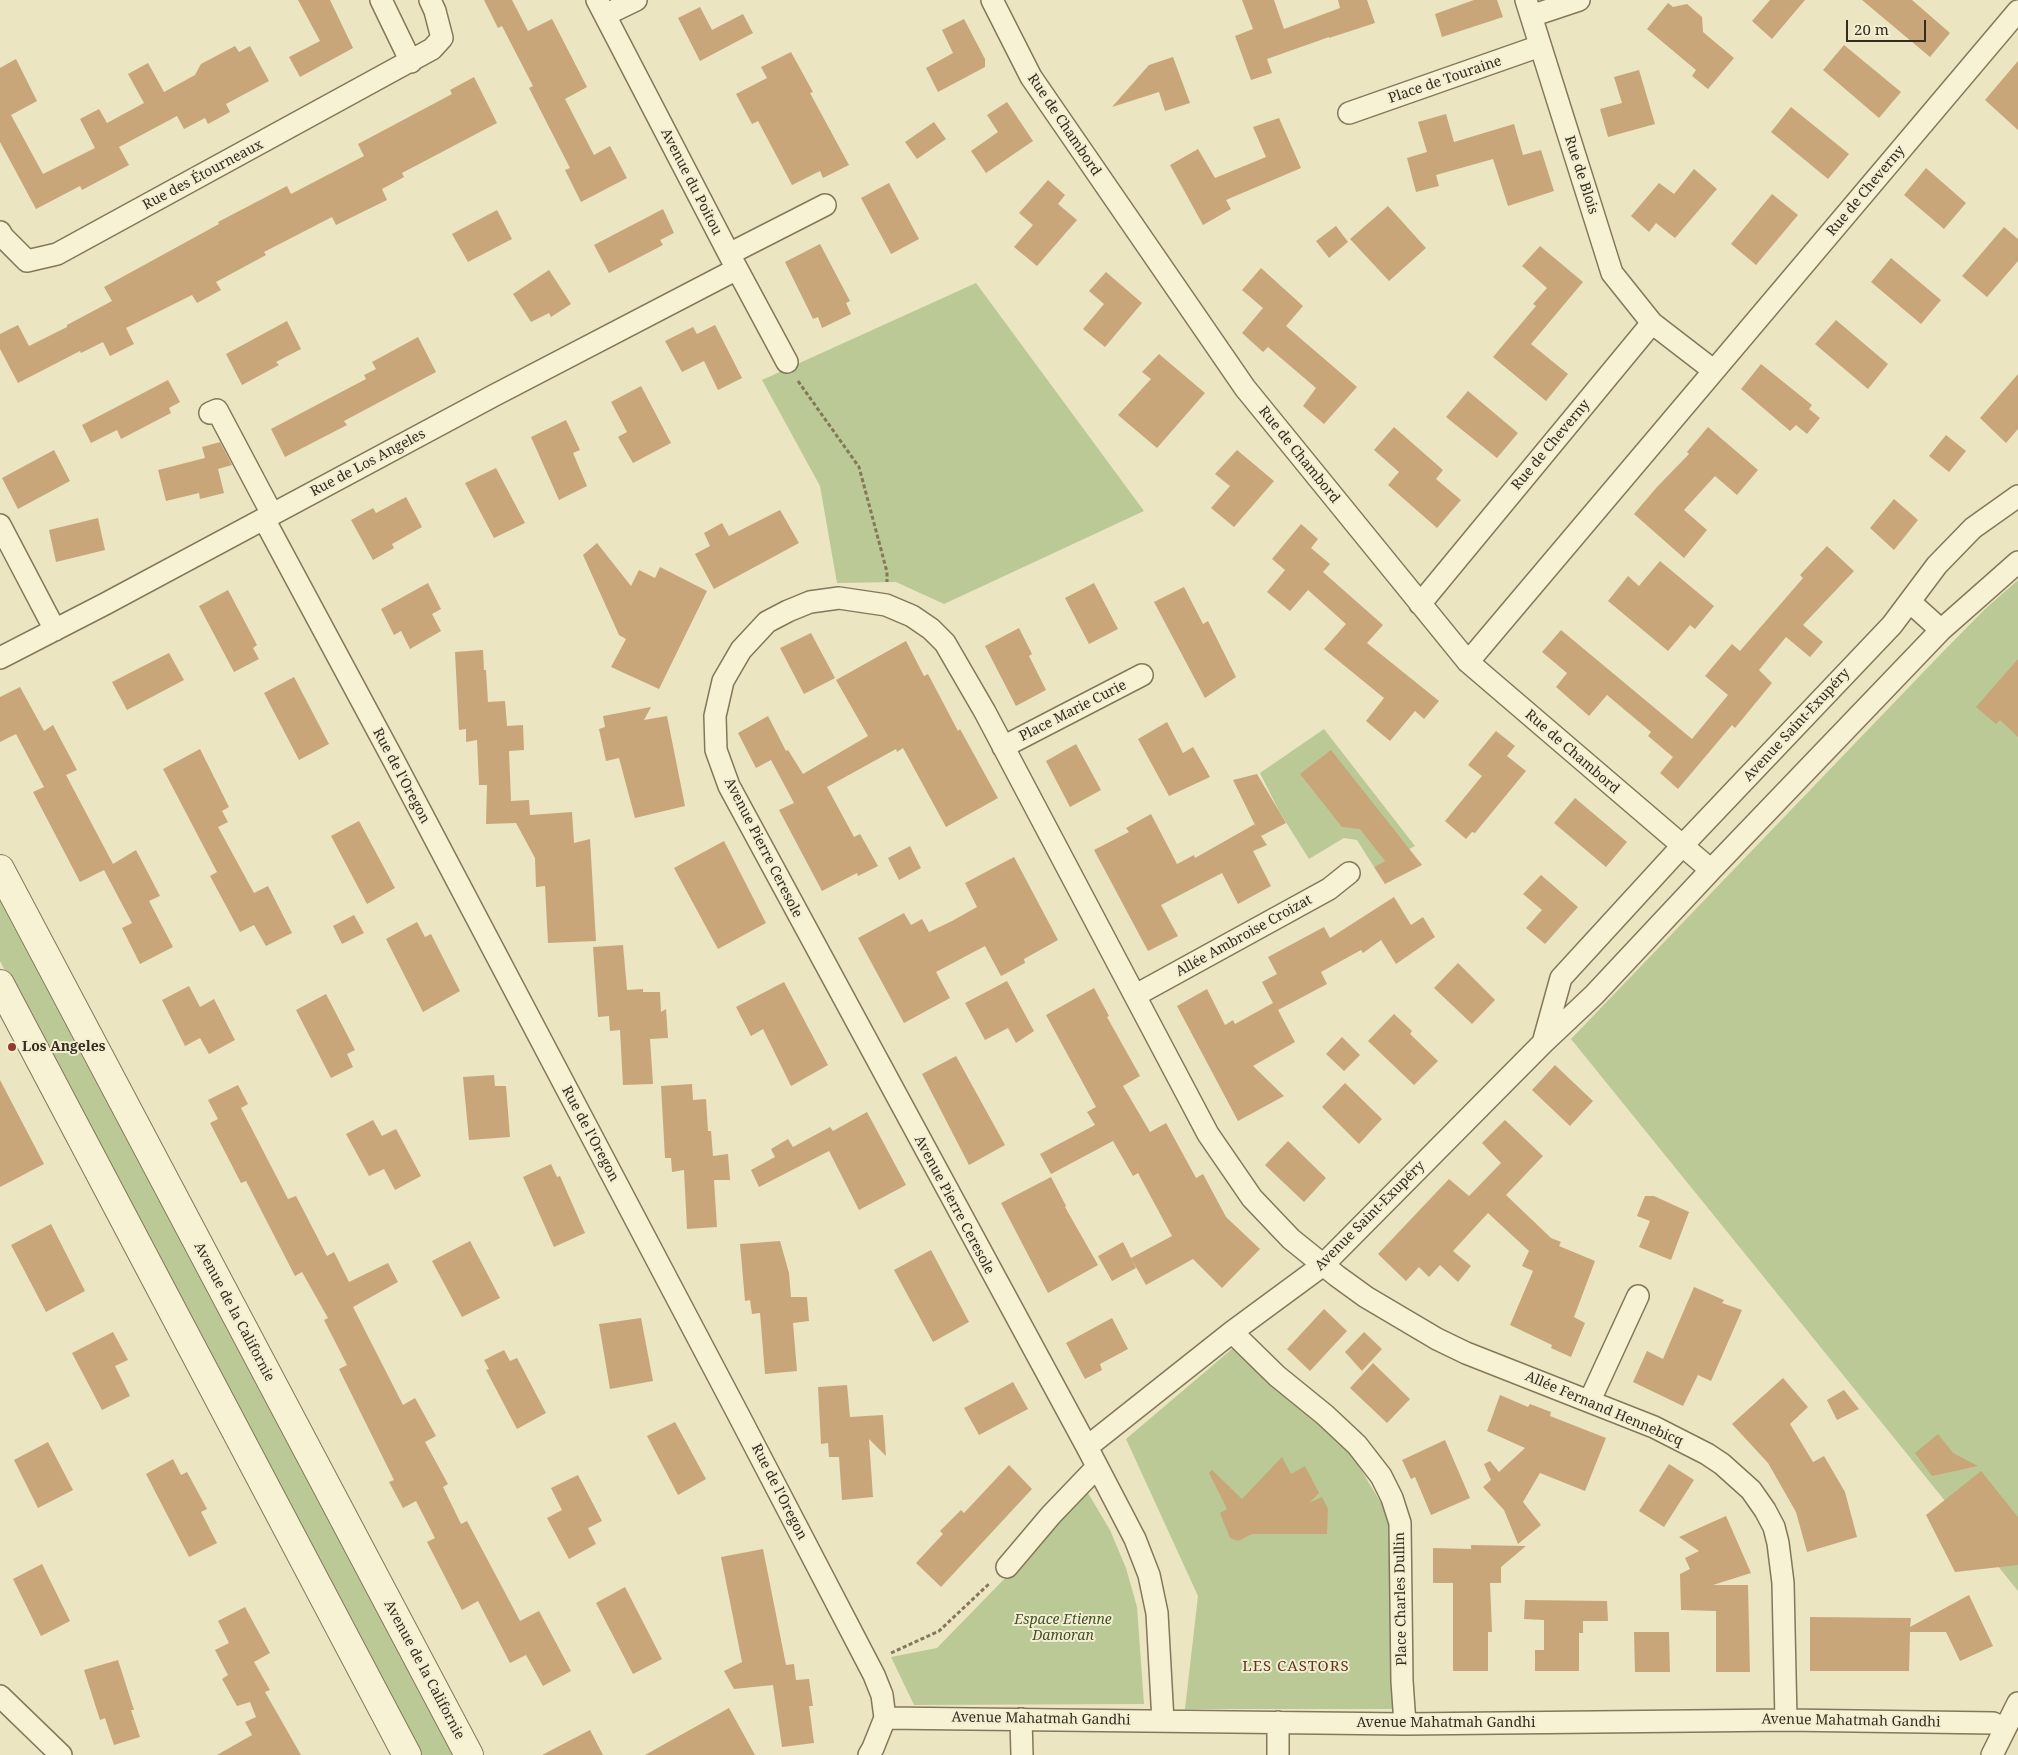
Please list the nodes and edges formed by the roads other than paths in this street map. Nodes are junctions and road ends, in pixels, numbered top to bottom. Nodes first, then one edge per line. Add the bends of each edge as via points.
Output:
1 (381, 0) edge
2 (430, 0) edge
3 (636, 0) edge
4 (992, 0) edge
5 (1579, 0) edge
6 (601, 8) edge
7 (1528, 8) edge
8 (2018, 11) edge
9 (1540, 46) junction
10 (411, 62) junction
11 (1349, 113) dead end
12 (825, 205) dead end
13 (0, 232) edge
14 (733, 262) junction
15 (1652, 323) junction
16 (790, 368) road end
17 (1713, 370) junction
18 (210, 413) dead end
19 (2018, 496) edge
20 (268, 517) junction
21 (0, 525) edge
22 (2018, 562) edge
23 (1910, 602) junction
24 (1420, 604) junction
25 (55, 630) junction
26 (1941, 630) junction
27 (0, 658) edge
28 (1468, 662) junction
29 (1142, 675) dead end
30 (1003, 747) junction
31 (1682, 846) junction
32 (0, 869) edge
33 (1711, 870) junction
34 (1349, 873) dead end
35 (0, 984) edge
36 (1136, 995) junction
37 (1543, 1043) junction
38 (1323, 1265) junction
39 (1638, 1296) dead end
40 (1232, 1332) junction
41 (1590, 1400) junction
42 (1087, 1447) junction
43 (1097, 1467) junction
44 (1007, 1567) road end
45 (0, 1696) edge
46 (2018, 1703) edge
47 (885, 1718) junction
48 (1021, 1719) junction
49 (1786, 1720) junction
50 (1162, 1721) junction
51 (1278, 1722) junction
52 (1404, 1724) junction
53 (2005, 1729) junction
54 (61, 1755) edge
55 (407, 1755) edge
56 (468, 1755) edge
57 (869, 1755) edge
58 (1022, 1755) edge
59 (1278, 1755) edge
60 (1992, 1755) edge

1 - 10 street
2 - 10 street, Rue des Étourneaux via 442,38 432,49
3 - 6 street
4 - 24 street, Rue de Chambord via 1031,78 1245,388
5 - 7 street, Rue de Blois
6 - 14 street, Avenue du Poitou
7 - 9 street, Rue de Blois
8 - 17 street, Rue de Cheverny
9 - 11 street, Place de Touraine
9 - 15 street, Rue de Blois via 1612,273
10 - 13 street, Rue des Étourneaux via 57,254 27,261
12 - 14 street, Rue de Los Angeles
14 - 16 street, Avenue du Poitou
14 - 20 street, Rue de Los Angeles
15 - 17 street
15 - 24 street, Rue de Cheverny
17 - 28 street, Rue de Cheverny
18 - 20 street, Rue de l'Oregon via 216,410
19 - 23 street, Avenue Saint-Exupéry via 1974,528 1937,565
20 - 25 street, Rue de Los Angeles
20 - 47 street, Rue de l'Oregon via 868,1664 882,1695
21 - 25 street
22 - 26 street, Avenue Saint-Exupéry
23 - 26 street
23 - 31 street, Avenue Saint-Exupéry via 1892,625
24 - 28 street, Rue de Chambord
25 - 27 street, Rue de Los Angeles
26 - 33 street, Avenue Saint-Exupéry
28 - 31 street, Rue de Chambord
29 - 30 street, Place Marie Curie
30 - 36 street, Avenue Pierre Ceresole
30 - 42 street, Avenue Pierre Ceresole via 945,643 931,629 886,604 839,598 810,602 767,622 741,650 723,681 715,716 716,750 729,786
31 - 33 street
31 - 37 street, Avenue Saint-Exupéry via 1561,978
32 - 56 street, Avenue de la Californie
33 - 37 street, Avenue Saint-Exupéry via 1594,995
34 - 36 street, Allée Ambroise Croizat via 1329,889
35 - 55 street
36 - 38 street, Avenue Pierre Ceresole via 1208,1134 1228,1165 1252,1198
37 - 38 street, Avenue Saint-Exupéry
38 - 40 street, Avenue Saint-Exupéry
38 - 41 street, Allée Fernand Hennebicq via 1366,1297 1436,1339
39 - 41 street
40 - 42 street, Avenue Saint-Exupéry
40 - 52 street, Place Charles Dullin via 1277,1376 1358,1445 1381,1476 1392,1498 1400,1523
41 - 49 street, Allée Fernand Hennebicq via 1707,1454 1735,1474 1765,1510 1774,1526 1783,1583
42 - 43 street, Avenue Pierre Ceresole
43 - 44 street
43 - 50 street, Avenue Pierre Ceresole via 1135,1539 1149,1575 1157,1613
45 - 54 street
46 - 53 street
47 - 48 street, Avenue Mahatmah Gandhi
47 - 57 street
48 - 50 street, Avenue Mahatmah Gandhi
48 - 58 street
49 - 52 street, Avenue Mahatmah Gandhi
49 - 53 street, Avenue Mahatmah Gandhi via 1993,1723
50 - 51 street, Avenue Mahatmah Gandhi
51 - 52 street, Avenue Mahatmah Gandhi
51 - 59 street
53 - 60 street

